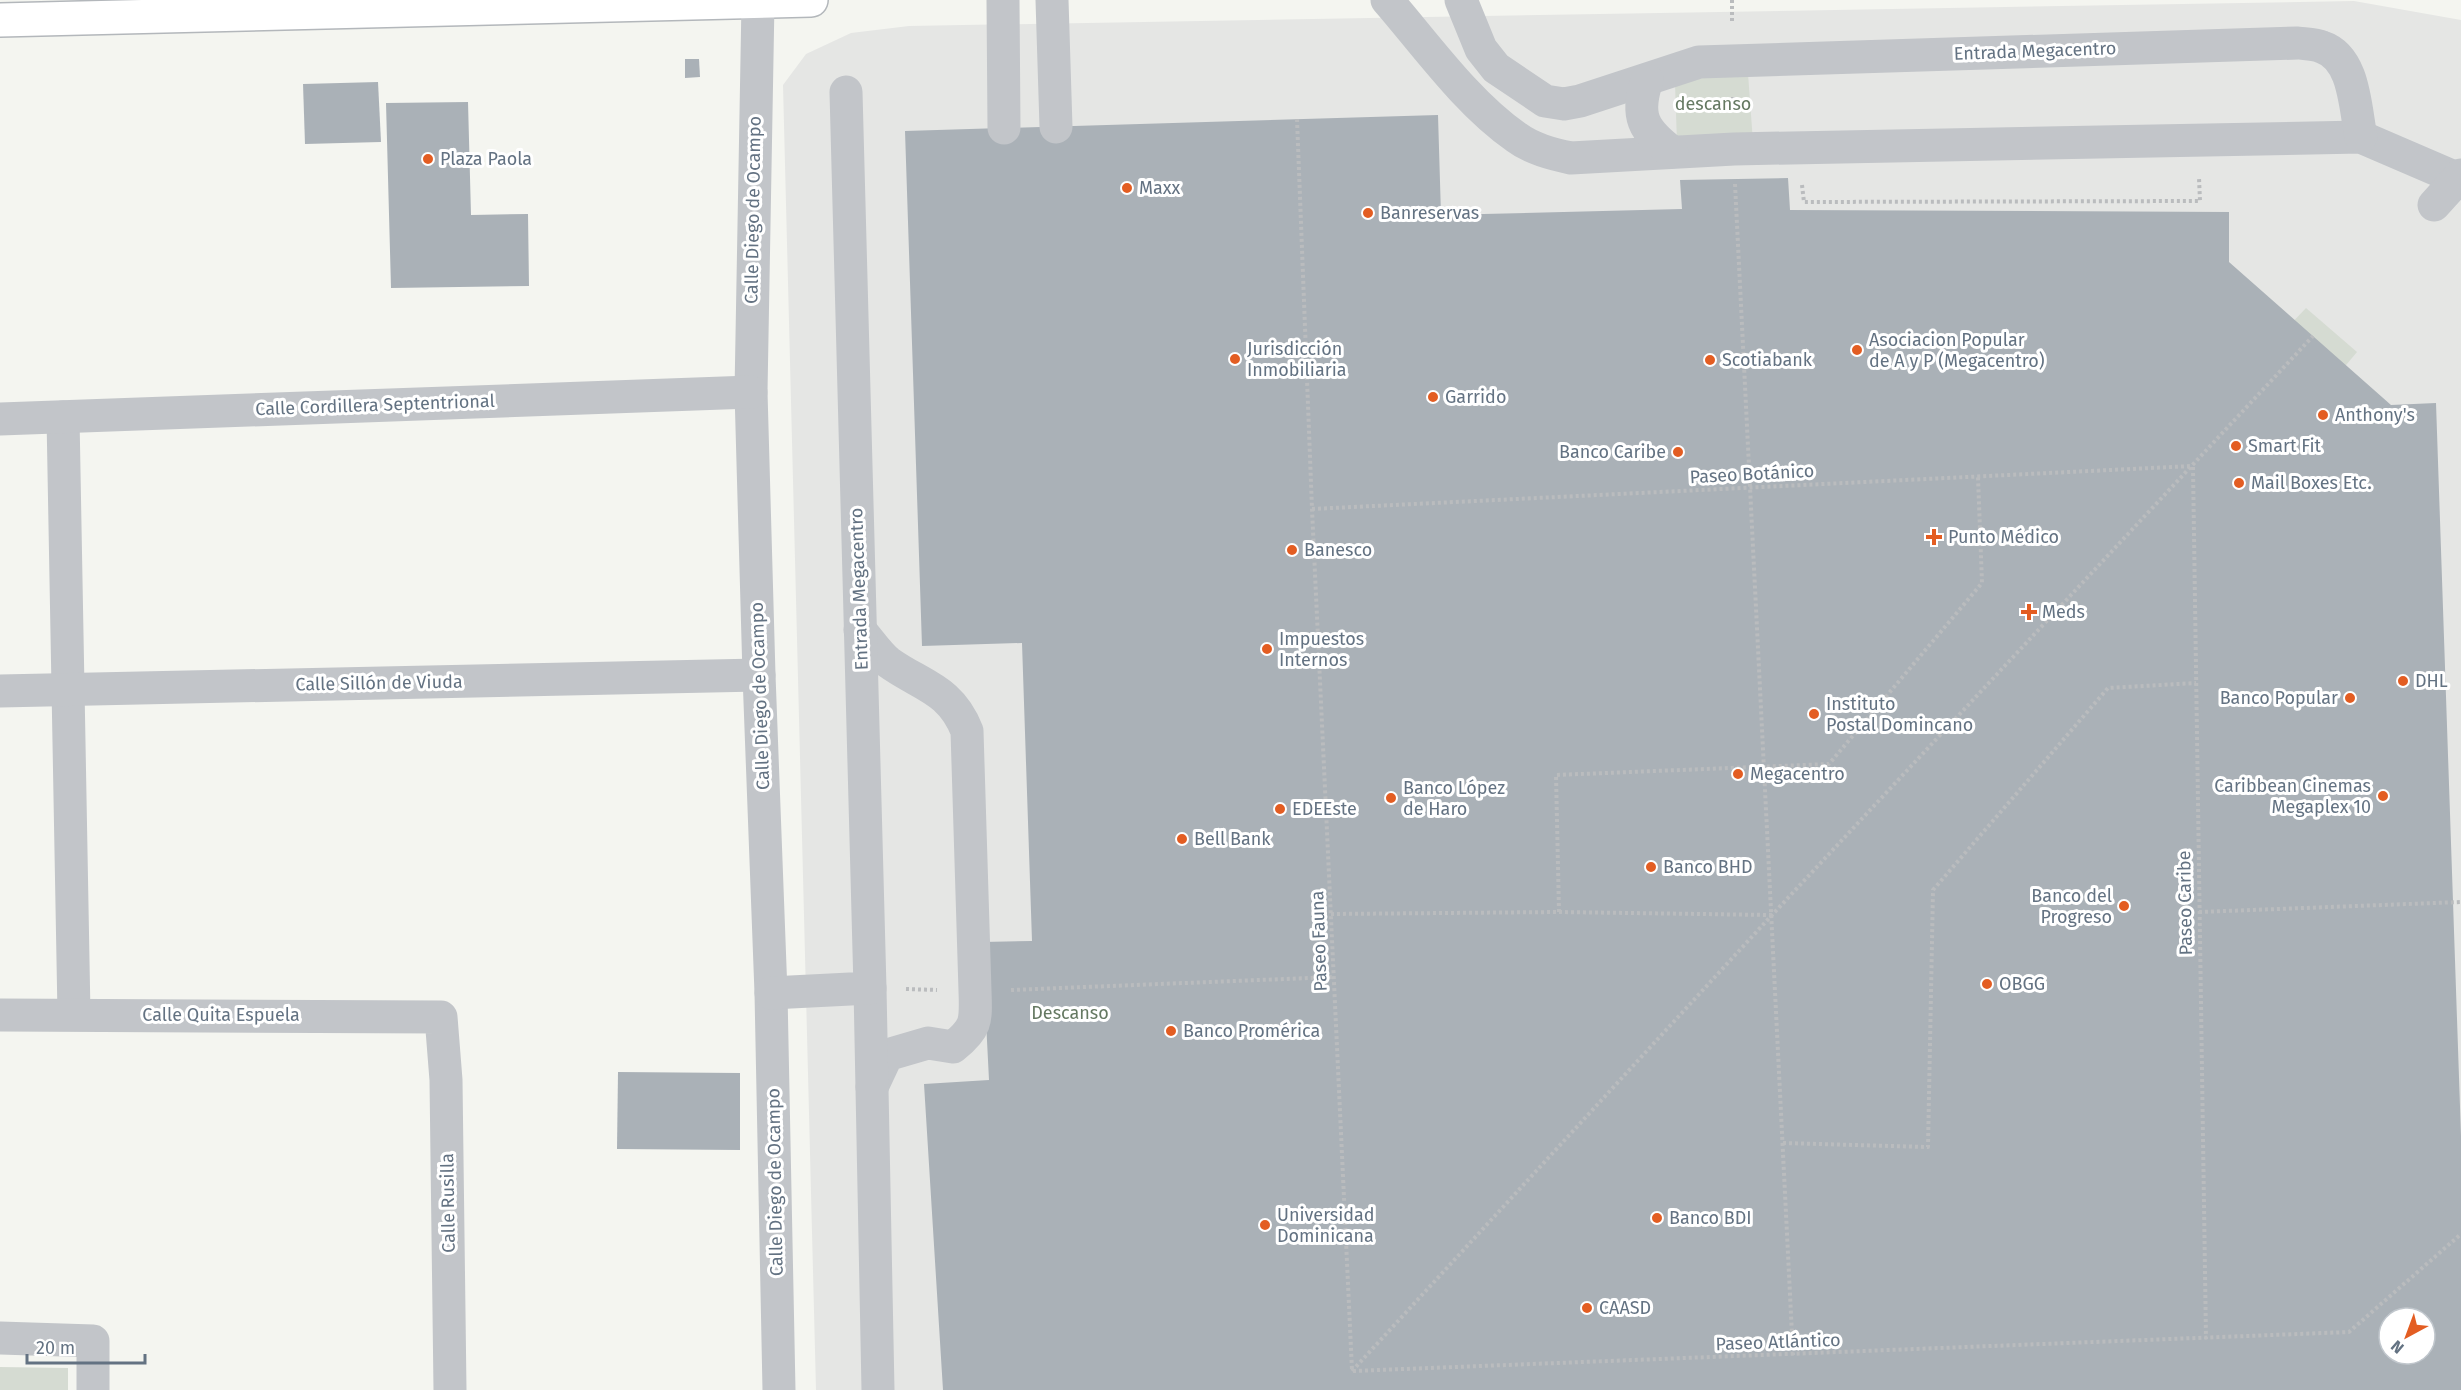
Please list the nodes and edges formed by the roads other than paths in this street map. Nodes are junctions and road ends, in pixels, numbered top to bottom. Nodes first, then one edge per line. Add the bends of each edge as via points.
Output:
1 (811, 0) edge
2 (1003, 0) edge
3 (1052, 0) edge
4 (1387, 0) edge
5 (1461, 0) edge
6 (758, 2) edge
7 (0, 20) edge
8 (1647, 80) junction
9 (846, 92) dead end
10 (1056, 127) dead end
11 (1004, 128) dead end
12 (2361, 137) junction
13 (1672, 152) junction
14 (2460, 177) edge
15 (2434, 205) dead end
16 (751, 392) junction
17 (63, 417) junction
18 (0, 419) edge
19 (860, 630) junction
20 (759, 675) junction
21 (68, 689) junction
22 (0, 691) edge
23 (870, 988) junction
24 (771, 993) junction
25 (74, 1014) junction
26 (0, 1015) edge
27 (441, 1017) joint
28 (872, 1088) junction
29 (0, 1338) edge
30 (93, 1390) edge
31 (450, 1390) edge
32 (779, 1390) edge
33 (878, 1390) edge

1 - 6 main road
2 - 11 street
3 - 10 street
4 - 13 street via 1468,94 1517,138 1545,152 1571,158
5 - 8 street, Entrada Megacentro via 1481,49 1496,68 1545,101 1580,101
6 - 7 main road
6 - 16 street, Calle Diego de Ocampo
8 - 12 street, Entrada Megacentro via 1699,62 1733,60 2298,42 2322,47 2337,56 2348,71
8 - 13 street via 1641,97 1643,123
9 - 19 street, Entrada Megacentro
12 - 13 street
12 - 14 street
14 - 15 street
16 - 17 street, Calle Cordillera Septentrional
16 - 20 street, Calle Diego de Ocampo
17 - 18 street, Calle Cordillera Septentrional
17 - 21 street
19 - 23 street, Entrada Megacentro
19 - 28 street via 887,661 942,695 959,712 967,731 975,991 972,1030 961,1041 953,1047 928,1043 887,1055
20 - 21 street, Calle Sillón de Viuda
20 - 24 street, Calle Diego de Ocampo
21 - 22 street, Calle Sillón de Viuda
21 - 25 street
23 - 24 street
23 - 28 street, Entrada Megacentro
24 - 32 street, Calle Diego de Ocampo
25 - 26 street, Calle Quita Espuela
25 - 27 street, Calle Quita Espuela
27 - 31 street, Calle Rusilla via 446,1080
28 - 33 street, Entrada Megacentro
29 - 30 street via 93,1341

